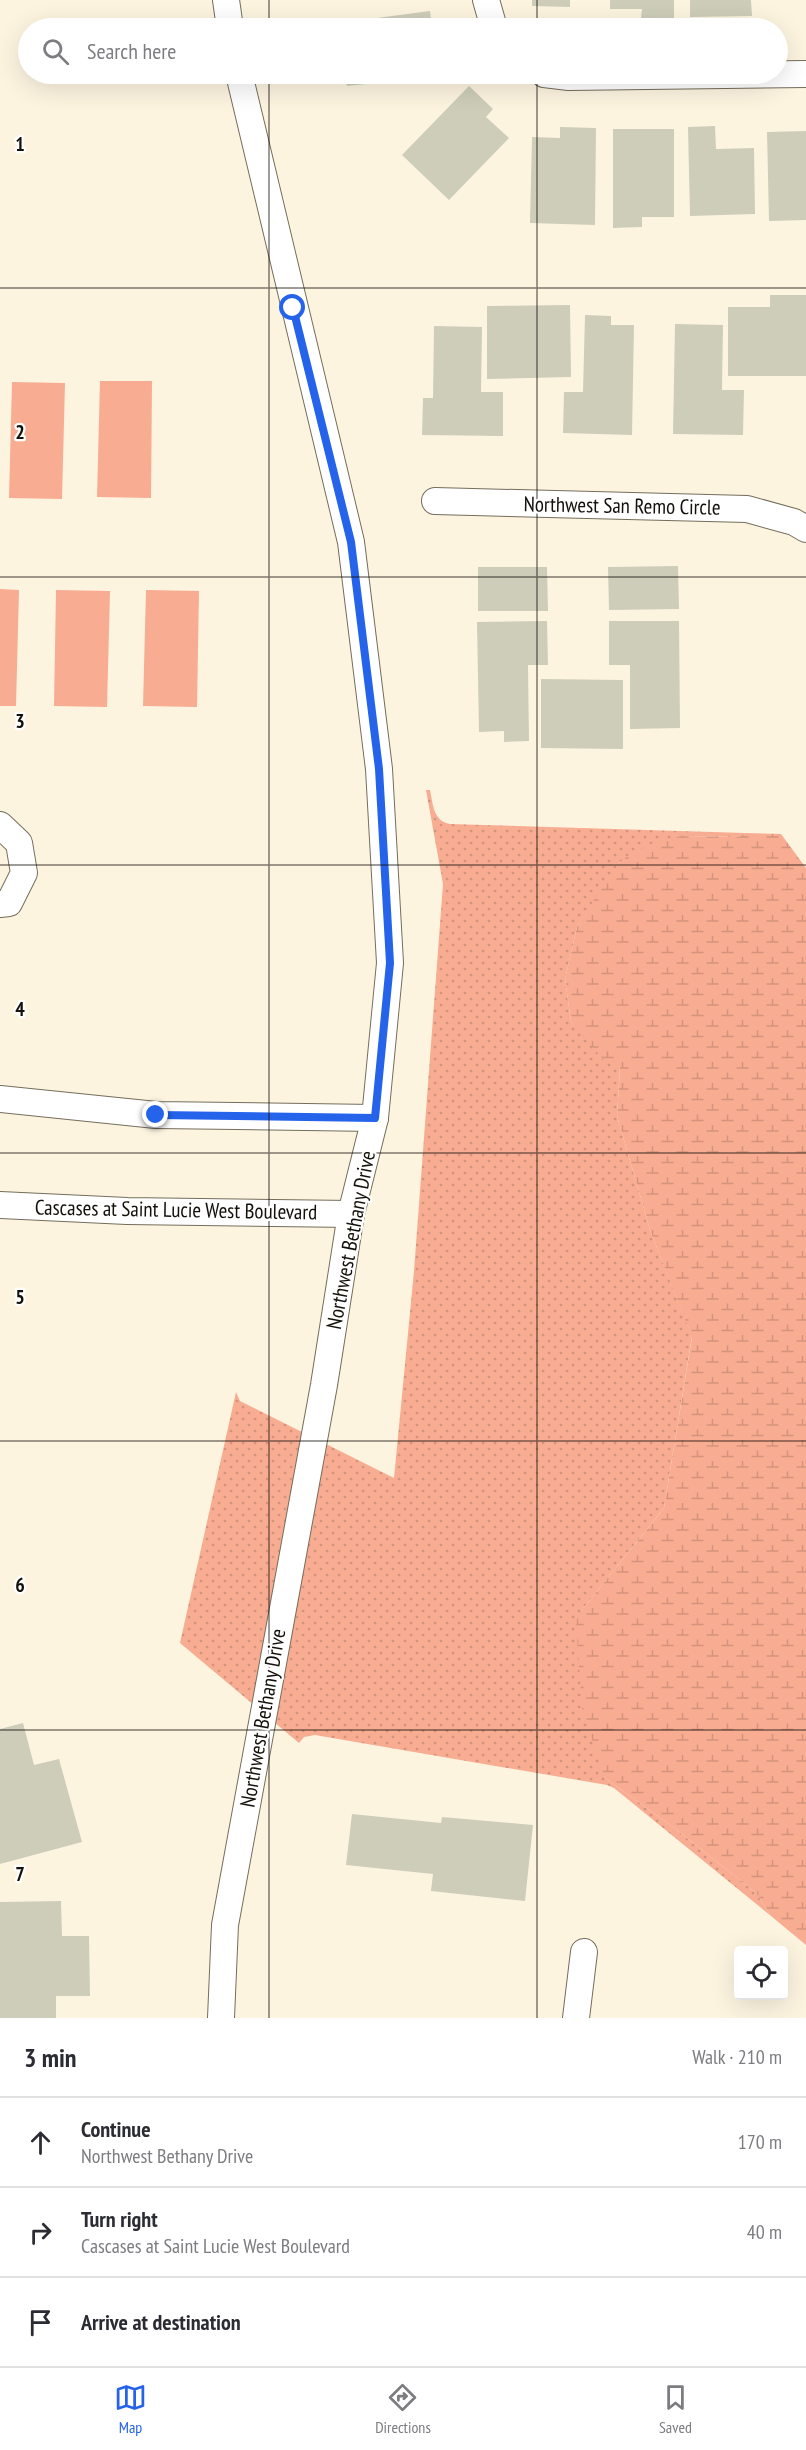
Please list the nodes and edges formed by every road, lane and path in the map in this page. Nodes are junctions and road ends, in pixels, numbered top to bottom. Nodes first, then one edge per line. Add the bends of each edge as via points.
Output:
1 (226, 0) edge
2 (486, 0) edge
3 (229, 18) edge
4 (491, 18) edge
5 (788, 75) edge
6 (806, 75) edge
7 (241, 84) edge
8 (435, 501) dead end
9 (806, 529) edge
10 (0, 825) edge
11 (0, 904) edge
12 (0, 1099) edge
13 (375, 1118) junction
14 (0, 1205) edge
15 (351, 1214) junction
16 (584, 1952) dead end
17 (221, 2018) edge
18 (576, 2018) edge

1 - 3 street
2 - 4 street
5 - 6 street
7 - 13 street, Northwest Bethany Drive via 352,554 379,769 390,963
8 - 9 street, Northwest San Remo Circle via 747,509
10 - 11 street via 19,843 24,873 9,903
12 - 13 street via 156,1115
13 - 15 street, Northwest Bethany Drive
14 - 15 street, Cascases at Saint Lucie West Boulevard
15 - 17 street, Northwest Bethany Drive via 324,1385 225,1925
16 - 18 street

